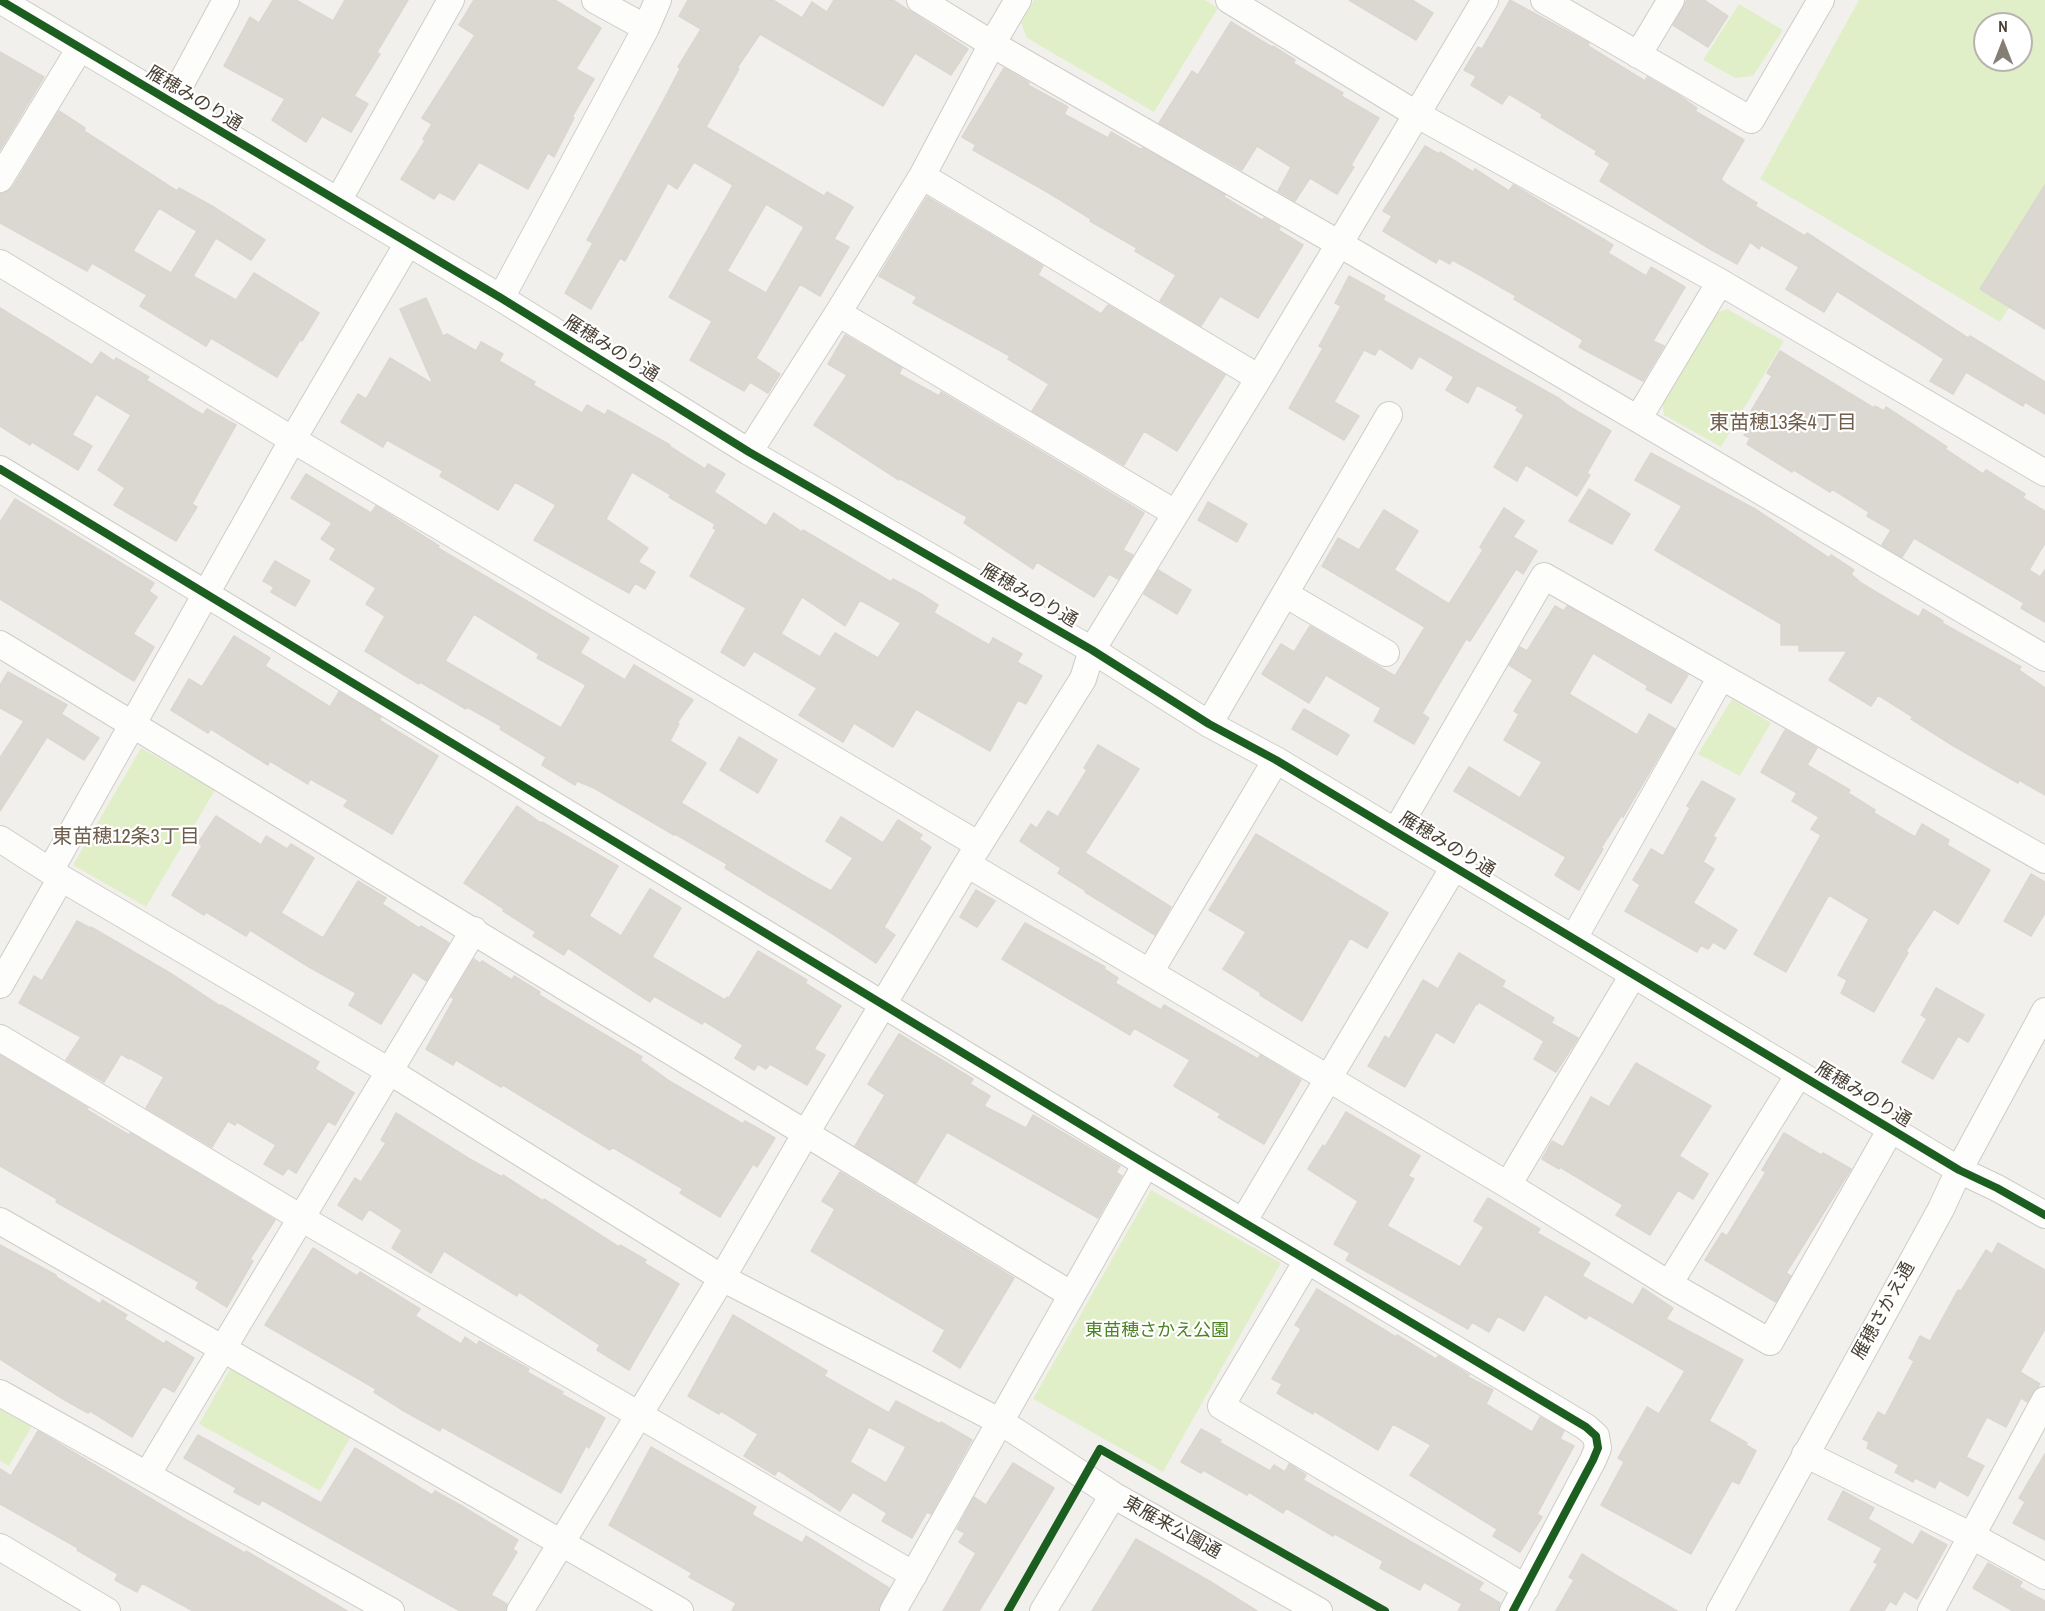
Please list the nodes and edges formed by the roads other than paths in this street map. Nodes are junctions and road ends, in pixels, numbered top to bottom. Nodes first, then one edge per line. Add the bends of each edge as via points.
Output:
1 (226, 0) edge
2 (451, 0) edge
3 (595, 0) edge
4 (658, 0) edge
5 (920, 0) edge
6 (1018, 0) edge
7 (1229, 0) edge
8 (1485, 0) edge
9 (1544, 0) edge
10 (1671, 0) edge
11 (1821, 0) edge
12 (4, 1) edge
13 (646, 27) junction
14 (992, 44) junction
15 (80, 48) junction
16 (1638, 55) junction
17 (171, 102) junction
18 (1416, 114) junction
19 (922, 176) junction
20 (0, 178) edge
21 (338, 201) junction
22 (408, 243) junction
23 (1339, 243) junction
24 (0, 263) edge
25 (1720, 282) junction
26 (501, 298) junction
27 (838, 313) junction
28 (1259, 378) junction
29 (1389, 415) dead end
30 (1638, 419) junction
31 (293, 440) junction
32 (749, 452) junction
33 (0, 469) edge
34 (2045, 473) edge
35 (1175, 513) junction
36 (206, 594) junction
37 (1285, 594) junction
38 (0, 644) edge
39 (1092, 650) junction
40 (1386, 653) dead end
41 (2045, 658) edge
42 (1721, 677) junction
43 (131, 724) junction
44 (1209, 724) junction
45 (1276, 760) junction
46 (1396, 831) junction
47 (0, 839) edge
48 (973, 855) junction
49 (2045, 860) edge
50 (1454, 867) junction
51 (56, 874) junction
52 (474, 930) junction
53 (1574, 938) junction
54 (8, 952) edge
55 (1150, 972) junction
56 (1633, 975) junction
57 (0, 986) edge
58 (882, 1005) junction
59 (2045, 1011) edge
60 (0, 1038) edge
61 (389, 1071) junction
62 (1799, 1074) junction
63 (1328, 1079) junction
64 (1891, 1129) junction
65 (806, 1132) junction
66 (1146, 1164) junction
67 (1959, 1170) junction
68 (1508, 1185) junction
69 (2045, 1215) edge
70 (301, 1218) junction
71 (0, 1221) edge
72 (1243, 1222) junction
73 (1307, 1261) junction
74 (722, 1278) junction
75 (1670, 1284) junction
76 (1072, 1295) junction
77 (223, 1349) junction
78 (0, 1393) edge
79 (2044, 1405) edge
80 (638, 1415) junction
81 (1001, 1422) junction
82 (1805, 1454) junction
83 (147, 1475) junction
84 (1113, 1495) junction
85 (1972, 1536) junction
86 (561, 1543) junction
87 (0, 1547) edge
88 (914, 1575) junction
89 (2045, 1576) edge
90 (1526, 1588) junction
91 (107, 1611) edge
92 (392, 1611) edge
93 (520, 1611) edge
94 (680, 1611) edge
95 (893, 1611) edge
96 (1043, 1611) edge
97 (1319, 1611) edge
98 (1513, 1611) edge
99 (1720, 1611) edge
100 (1931, 1611) edge

1 - 17 street
2 - 21 street
3 - 13 street
4 - 13 street
5 - 14 street
6 - 14 street
7 - 18 street
8 - 18 street
9 - 16 street
10 - 16 street
11 - 16 street via 1751,120
12 - 15 street, 雁穂みのり通
13 - 26 street
14 - 19 street
14 - 23 street
15 - 17 street, 雁穂みのり通
15 - 20 street
17 - 21 street, 雁穂みのり通
18 - 23 street
18 - 25 street
19 - 27 street
19 - 28 street
21 - 22 street, 雁穂みのり通
22 - 26 street, 雁穂みのり通
22 - 31 street
23 - 28 street
23 - 30 street
24 - 31 street
25 - 30 street
25 - 34 street
26 - 32 street, 雁穂みのり通
27 - 32 street
27 - 35 street
28 - 35 street
29 - 37 street
30 - 41 street
31 - 36 street
31 - 48 street
32 - 39 street, 雁穂みのり通
33 - 36 street
35 - 39 street
36 - 43 street
36 - 58 street
37 - 40 street
37 - 44 street
38 - 43 street
39 - 44 street, 雁穂みのり通
39 - 48 street via 1083,679
42 - 46 street via 1544,576
42 - 49 street
42 - 53 street
43 - 51 street
43 - 52 street
44 - 45 street, 雁穂みのり通
45 - 46 street, 雁穂みのり通
45 - 55 street
46 - 50 street, 雁穂みのり通
47 - 51 street
48 - 55 street
48 - 58 street
50 - 53 street, 雁穂みのり通
50 - 63 street
51 - 54 street
51 - 61 street
52 - 61 street
52 - 65 street
53 - 56 street, 雁穂みのり通
54 - 57 street
55 - 63 street
56 - 62 street, 雁穂みのり通
56 - 68 street
58 - 65 street
58 - 66 street
59 - 67 street, 雁穂さかえ通
60 - 70 street
61 - 70 street
61 - 74 street
62 - 64 street, 雁穂みのり通
62 - 75 street
63 - 68 street
63 - 72 street
64 - 67 street, 雁穂みのり通
64 - 75 street via 1770,1342
65 - 74 street
65 - 76 street
66 - 72 street
66 - 76 street
67 - 69 street, 雁穂みのり通
67 - 82 street, 雁穂さかえ通
68 - 75 street
70 - 77 street
70 - 80 street
71 - 77 street
72 - 73 street
73 - 90 street via 1596,1436 1598,1448 1593,1460
73 - 90 street via 1221,1406
74 - 80 street
74 - 81 street
76 - 81 street
77 - 83 street
77 - 86 street
78 - 83 street
79 - 85 street
80 - 86 street
80 - 88 street
81 - 84 street
81 - 88 street
82 - 85 street
82 - 99 street, 雁穂さかえ通
83 - 92 street
84 - 96 street, 東雁来公園通
84 - 97 street, 東雁来公園通
85 - 89 street
85 - 100 street
86 - 93 street
86 - 94 street
87 - 91 street
88 - 95 street
90 - 98 street

